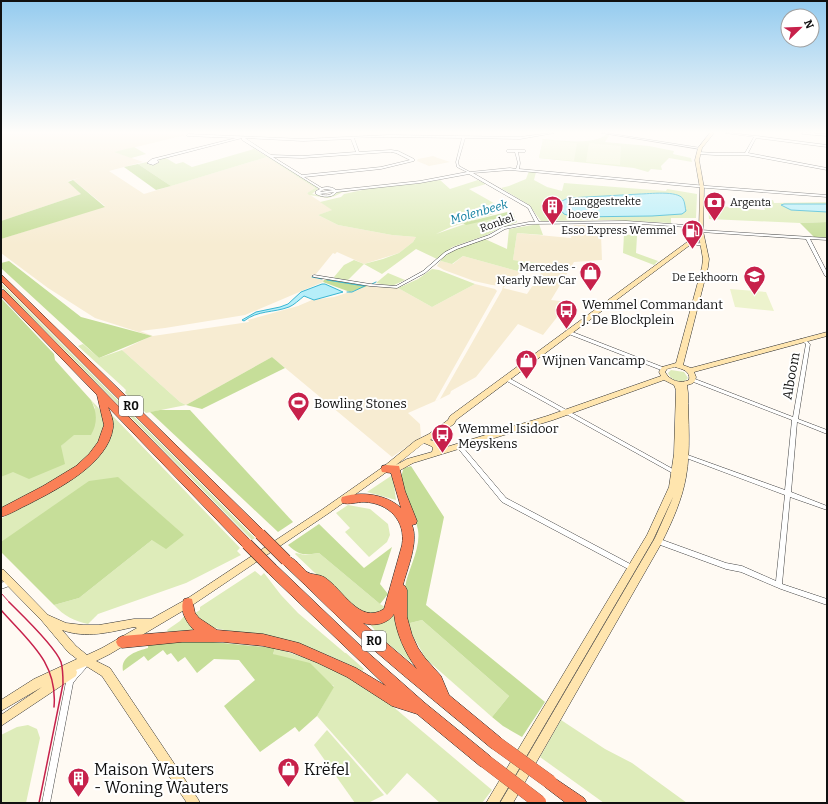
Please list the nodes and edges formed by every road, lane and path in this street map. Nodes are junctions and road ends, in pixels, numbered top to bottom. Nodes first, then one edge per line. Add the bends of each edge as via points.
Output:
1 (293, 171) edge
2 (356, 171) edge
3 (492, 171) edge
4 (533, 171) edge
5 (699, 171) edge
6 (468, 172) junction
7 (301, 176) junction
8 (701, 186) junction
9 (322, 189) junction
10 (336, 191) junction
11 (827, 196) edge
12 (537, 222) junction
13 (701, 229) junction
14 (808, 239) junction
15 (827, 239) edge
16 (693, 240) junction
17 (703, 242) junction
18 (314, 276) dead end
19 (827, 276) edge
20 (1, 277) edge
21 (1, 292) edge
22 (568, 332) junction
23 (827, 334) edge
24 (803, 340) junction
25 (679, 366) junction
26 (663, 369) junction
27 (689, 370) junction
28 (665, 377) junction
29 (507, 379) junction
30 (693, 380) junction
31 (680, 384) junction
32 (101, 395) junction
33 (567, 413) junction
34 (795, 419) junction
35 (827, 432) edge
36 (425, 441) junction
37 (415, 446) junction
38 (459, 446) junction
39 (435, 453) junction
40 (681, 455) junction
41 (424, 456) junction
42 (394, 468) junction
43 (679, 474) junction
44 (787, 493) junction
45 (346, 500) junction
46 (18, 504) junction
47 (827, 508) edge
48 (326, 511) junction
49 (1, 513) edge
50 (1, 516) edge
51 (654, 539) junction
52 (632, 568) junction
53 (1, 573) edge
54 (305, 578) junction
55 (6, 584) edge
56 (779, 584) junction
57 (827, 602) edge
58 (188, 603) junction
59 (45, 618) junction
60 (153, 624) junction
61 (217, 635) junction
62 (122, 642) junction
63 (87, 661) junction
64 (445, 702) junction
65 (1, 706) edge
66 (420, 708) junction
67 (1, 721) edge
68 (500, 801) edge
69 (540, 802) edge
70 (46, 803) edge
71 (194, 803) edge
72 (579, 803) edge

1 - 7 street
2 - 7 street
3 - 6 street
4 - 8 street
5 - 8 main road
6 - 10 street via 425,181
6 - 12 street via 529,207
7 - 9 street
8 - 11 street
8 - 13 main road
9 - 10 street via 332,188
9 - 10 street via 318,193 327,196
12 - 13 street, Ronkel via 633,222
12 - 18 street, Ronkel via 509,227 456,248 424,272 397,286 370,285
13 - 14 street, Ronkel
13 - 16 main road
13 - 17 main road
14 - 15 street, Ronkel
14 - 19 street
16 - 17 street via 696,244
16 - 22 main road
17 - 25 main road via 705,267
20 - 54 highway, R0, bridge
21 - 32 highway, R0
22 - 26 street
22 - 29 main road
23 - 24 main road
24 - 27 main road
24 - 34 street, Alboom via 808,344
25 - 26 main road
25 - 27 main road
26 - 28 main road
27 - 30 main road
28 - 31 main road
28 - 33 main road
29 - 33 street
29 - 36 main road
30 - 31 main road
30 - 34 street
31 - 40 main road via 685,393
32 - 46 highway via 100,403 108,414 109,425 96,453 76,472
32 - 66 highway, R0, bridge via 272,569
33 - 38 main road
33 - 43 street
34 - 35 street
34 - 44 street
36 - 37 main road
36 - 39 main road via 434,444
37 - 41 main road via 415,452
37 - 42 main road
38 - 39 main road
38 - 52 street via 504,500
39 - 41 main road
40 - 43 main road
40 - 44 street
41 - 42 main road
42 - 45 main road
42 - 48 main road
42 - 64 highway via 415,531 411,558 399,601 402,621 417,659 436,680
43 - 51 main road via 676,500
44 - 47 street
44 - 56 street
45 - 48 main road
45 - 54 highway via 367,498 385,503 401,515 409,527 410,539 389,612 385,616 371,620 359,616 319,580
46 - 49 highway
46 - 50 highway
48 - 58 main road
51 - 52 main road
51 - 56 street
51 - 68 main road
52 - 68 main road
53 - 55 main road
54 - 64 highway, R0
55 - 59 main road
56 - 57 street
58 - 60 main road
58 - 61 highway via 190,614 198,627
59 - 60 main road via 65,627 83,630 98,630 134,623
59 - 63 main road via 72,649
60 - 62 main road
61 - 62 highway via 174,636
61 - 66 highway via 273,642 310,653 369,681 395,701
62 - 63 main road
63 - 65 main road via 38,683
63 - 67 main road
63 - 70 street via 70,682
63 - 71 main road via 106,672
64 - 72 highway, R0, bridge via 496,743
66 - 69 highway, R0, bridge

